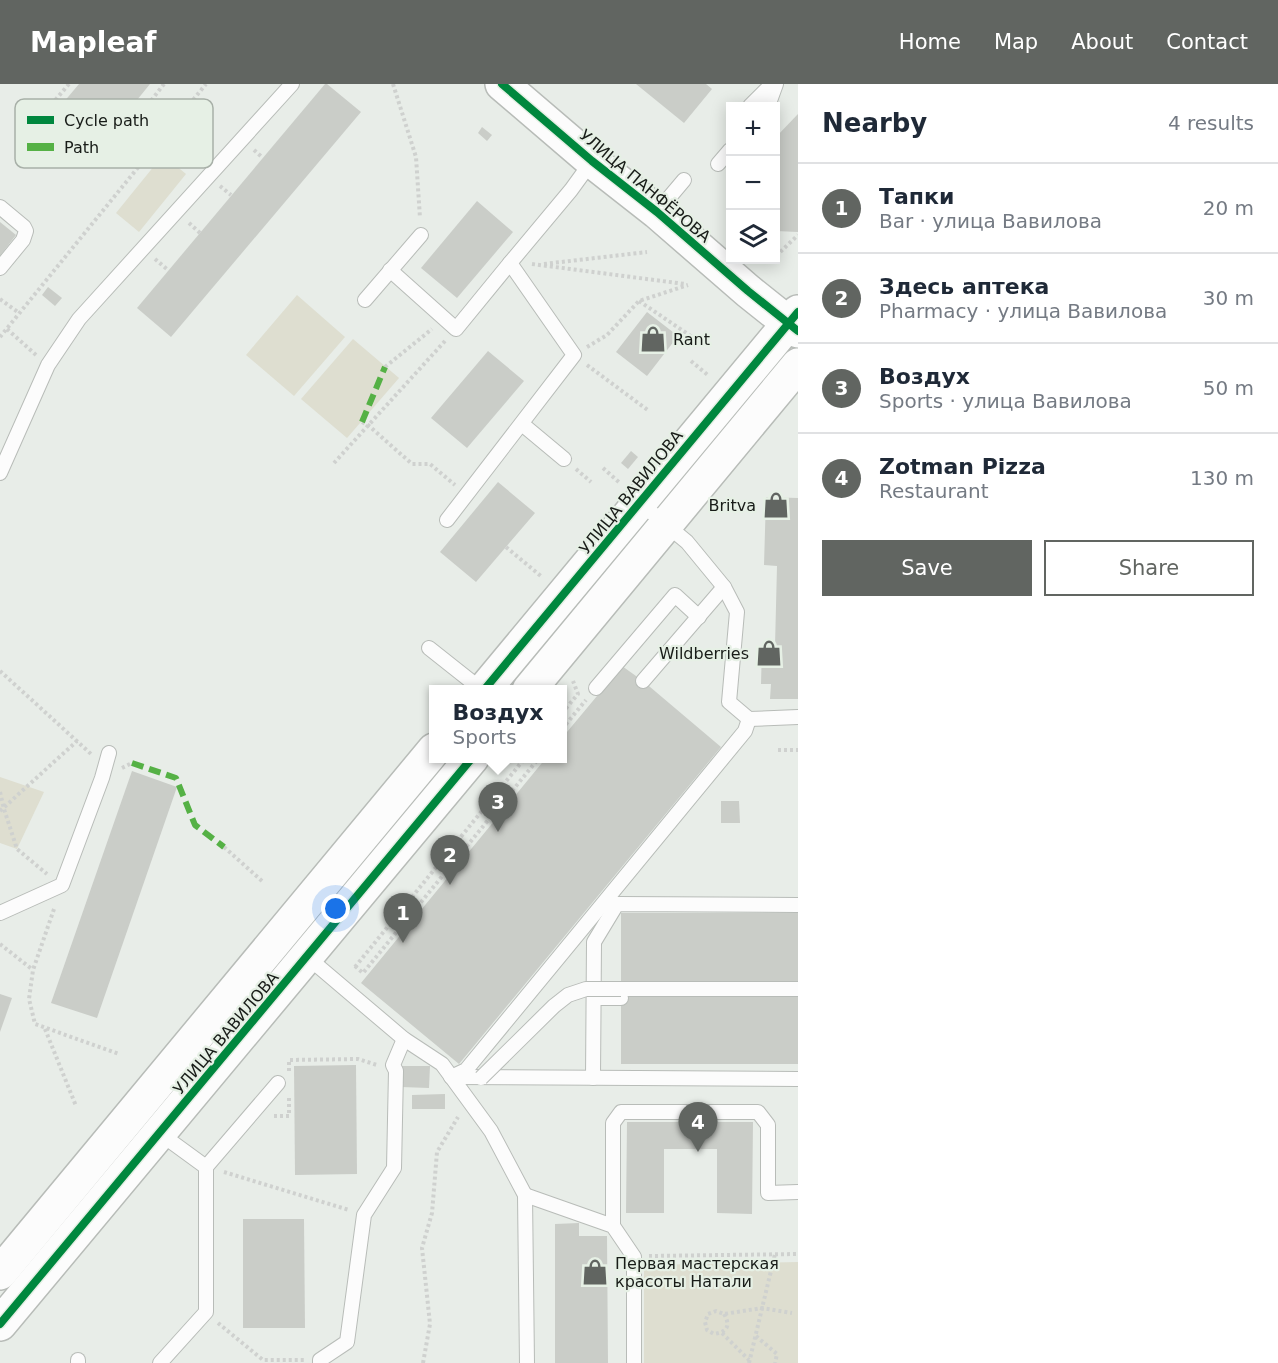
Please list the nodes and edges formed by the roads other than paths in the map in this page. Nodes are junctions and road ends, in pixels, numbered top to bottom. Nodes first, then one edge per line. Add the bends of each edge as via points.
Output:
1 (292, 84) edge
2 (502, 84) edge
3 (774, 84) edge
4 (754, 102) edge
5 (769, 102) edge
6 (726, 155) edge
7 (592, 161) junction
8 (718, 164) dead end
9 (684, 180) dead end
10 (0, 207) edge
11 (657, 212) junction
12 (421, 235) road end
13 (510, 263) junction
14 (0, 268) edge
15 (390, 270) junction
16 (365, 300) dead end
17 (795, 322) edge
18 (798, 365) edge
19 (522, 424) junction
20 (564, 459) dead end
21 (0, 473) edge
22 (639, 502) junction
23 (447, 520) dead end
24 (667, 525) junction
25 (724, 587) junction
26 (699, 617) junction
27 (429, 648) dead end
28 (643, 681) dead end
29 (477, 685) edge
30 (487, 685) edge
31 (533, 685) edge
32 (596, 688) road end
33 (798, 717) edge
34 (749, 719) junction
35 (109, 753) dead end
36 (429, 757) edge
37 (468, 763) edge
38 (798, 905) edge
39 (0, 913) edge
40 (294, 946) junction
41 (798, 989) edge
42 (621, 993) junction
43 (594, 998) junction
44 (404, 1039) junction
45 (451, 1077) junction
46 (481, 1078) junction
47 (593, 1078) junction
48 (798, 1079) edge
49 (278, 1083) dead end
50 (146, 1123) junction
51 (207, 1167) junction
52 (798, 1192) edge
53 (525, 1195) junction
54 (613, 1226) junction
55 (0, 1273) edge
56 (0, 1324) edge
57 (320, 1361) edge
58 (160, 1363) edge
59 (527, 1363) edge
60 (634, 1363) edge

1 - 21 lane via 79,319 48,365
2 - 7 street, УЛИЦА ПАНФЁРОВА
3 - 4 lane
3 - 5 lane
6 - 8 lane
7 - 11 street, УЛИЦА ПАНФЁРОВА
7 - 13 lane
9 - 11 lane
10 - 14 lane via 26,231
11 - 17 street, УЛИЦА ПАНФЁРОВА via 748,291
12 - 15 lane
13 - 15 lane via 456,329
13 - 19 lane via 574,355
15 - 16 lane
17 - 22 street, УЛИЦА ВАВИЛОВА
18 - 24 street
19 - 20 lane
19 - 23 lane
22 - 24 lane
22 - 30 street, УЛИЦА ВАВИЛОВА
24 - 25 lane via 687,542
24 - 31 street
25 - 26 lane
25 - 34 lane via 737,612 729,702
26 - 28 lane
26 - 32 lane via 675,595
27 - 29 lane
33 - 34 lane
34 - 45 lane via 745,731 466,1070
35 - 39 lane via 62,885
36 - 40 street, УЛИЦА ВАВИЛОВА
37 - 40 street, УЛИЦА ВАВИЛОВА
38 - 43 lane via 617,904 594,942
40 - 44 lane
40 - 50 street, УЛИЦА ВАВИЛОВА
41 - 42 lane
42 - 43 lane
42 - 46 lane, bridge via 586,989 568,995
43 - 47 lane
44 - 45 lane via 442,1064
44 - 57 lane via 393,1065 394,1167 364,1215 347,1342
45 - 46 lane
45 - 53 lane via 491,1131
46 - 47 lane
47 - 48 lane
49 - 51 lane
50 - 51 lane
50 - 55 street, УЛИЦА ВАВИЛОВА
50 - 56 street, УЛИЦА ВАВИЛОВА
51 - 58 lane via 206,1312
52 - 54 lane via 768,1193 768,1125 758,1112 621,1112 613,1123
53 - 54 lane
53 - 59 lane
54 - 60 lane via 633,1257

